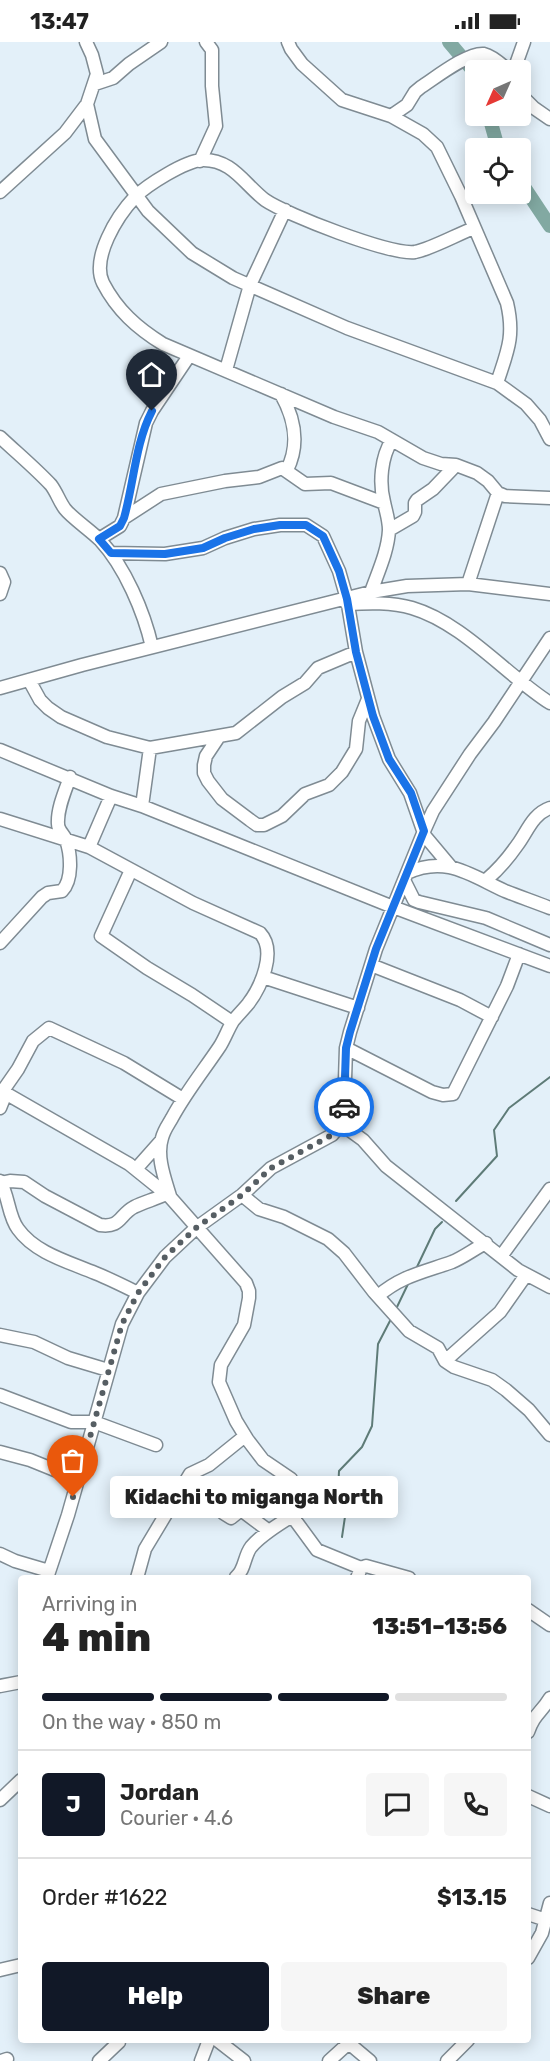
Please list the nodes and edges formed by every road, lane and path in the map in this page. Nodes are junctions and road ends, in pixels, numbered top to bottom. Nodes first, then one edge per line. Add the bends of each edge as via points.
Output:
1 (86, 42) edge
2 (161, 42) edge
3 (206, 42) edge
4 (288, 42) edge
5 (524, 42) edge
6 (494, 60) edge
7 (518, 60) edge
8 (95, 84) junction
9 (87, 104) junction
10 (531, 105) edge
11 (391, 116) junction
12 (550, 118) edge
13 (200, 161) junction
14 (0, 192) edge
15 (136, 196) junction
16 (285, 210) junction
17 (474, 228) junction
18 (250, 285) junction
19 (189, 356) junction
20 (226, 370) junction
21 (497, 383) junction
22 (281, 394) junction
23 (0, 438) edge
24 (550, 439) edge
25 (392, 440) junction
26 (456, 465) junction
27 (287, 470) junction
28 (498, 493) junction
29 (550, 498) edge
30 (384, 503) junction
31 (124, 518) junction
32 (389, 530) junction
33 (99, 539) junction
34 (111, 553) junction
35 (0, 573) edge
36 (468, 584) junction
37 (371, 592) junction
38 (0, 594) edge
39 (550, 594) edge
40 (347, 601) junction
41 (550, 638) edge
42 (152, 647) junction
43 (356, 652) junction
44 (29, 680) junction
45 (520, 681) junction
46 (0, 688) edge
47 (368, 699) junction
48 (550, 703) edge
49 (218, 738) junction
50 (150, 748) junction
51 (0, 750) edge
52 (70, 777) junction
53 (111, 796) junction
54 (142, 806) junction
55 (550, 808) edge
56 (0, 819) edge
57 (424, 831) junction
58 (66, 839) junction
59 (89, 847) junction
60 (451, 867) junction
61 (131, 870) junction
62 (405, 877) junction
63 (486, 880) junction
64 (393, 907) junction
65 (550, 908) edge
66 (0, 943) edge
67 (550, 945) edge
68 (519, 954) junction
69 (371, 965) junction
70 (550, 966) edge
71 (263, 977) junction
72 (358, 1008) junction
73 (492, 1017) junction
74 (232, 1022) junction
75 (346, 1048) junction
76 (3, 1092) edge
77 (183, 1099) junction
78 (0, 1108) edge
79 (341, 1124) junction
80 (160, 1142) junction
81 (136, 1169) junction
82 (1, 1182) edge
83 (550, 1190) edge
84 (242, 1195) junction
85 (168, 1196) junction
86 (196, 1228) junction
87 (486, 1243) junction
88 (501, 1256) junction
89 (526, 1275) junction
90 (550, 1287) edge
91 (138, 1293) junction
92 (378, 1296) junction
93 (0, 1335) edge
94 (445, 1361) junction
95 (108, 1370) junction
96 (0, 1395) edge
97 (94, 1422) junction
98 (246, 1436) junction
99 (550, 1436) edge
100 (156, 1445) dead end
101 (0, 1452) edge
102 (77, 1479) junction
103 (223, 1512) dead end
104 (295, 1514) junction
105 (269, 1531) junction
106 (0, 1554) edge
107 (359, 1573) edge
108 (48, 1575) edge
109 (137, 1575) edge
110 (238, 1575) edge
111 (399, 1575) edge
112 (531, 1612) edge
113 (550, 1625) edge
114 (18, 1683) edge
115 (0, 1686) edge
116 (550, 1698) edge
117 (531, 1725) edge
118 (18, 1783) edge
119 (531, 1797) edge
120 (0, 1800) edge
121 (550, 1806) edge
122 (550, 1903) edge
123 (531, 1915) edge
124 (546, 1920) junction
125 (531, 1952) edge
126 (18, 1966) edge
127 (0, 1970) edge
128 (117, 2043) edge
129 (119, 2043) edge
130 (208, 2043) edge
131 (221, 2043) edge
132 (347, 2043) edge
133 (351, 2043) edge
134 (465, 2043) edge
135 (99, 2061) edge
136 (110, 2061) edge
137 (201, 2061) edge
138 (243, 2061) edge
139 (330, 2061) edge
140 (370, 2061) edge
141 (447, 2061) edge

1 - 8 street via 97,74
2 - 8 street via 113,78
3 - 13 street via 212,50 216,126
4 - 11 street via 302,64 342,100
5 - 7 street
6 - 11 street via 483,54 464,60 421,87 407,105
8 - 9 street
9 - 14 street via 65,133
9 - 15 street via 95,139
10 - 12 street
11 - 17 street via 437,147
13 - 15 street via 187,163
13 - 16 street via 230,166 266,200
15 - 18 street via 192,254
15 - 19 street via 102,250 102,281 126,316 141,330
16 - 17 street via 398,252 416,252
16 - 18 street
17 - 21 street via 512,321 511,341
18 - 20 street
18 - 21 street via 347,328
19 - 20 street
19 - 31 street via 146,423
20 - 22 street
21 - 24 street via 526,404
22 - 25 street
22 - 27 street via 293,418 295,437 295,450
23 - 33 street via 50,485 65,510
25 - 26 street via 423,458
25 - 30 street via 386,449 381,482
26 - 28 street via 482,476
26 - 32 street via 417,500 413,516
27 - 30 street via 299,482 331,483
27 - 31 street via 161,494
28 - 29 street via 512,498
28 - 36 street
30 - 32 street
31 - 33 street via 120,526
32 - 37 street
33 - 34 street
34 - 40 street via 165,554 203,548 254,529 306,525 323,536
34 - 42 street via 133,592
35 - 38 street via 4,582
36 - 37 street via 407,586
36 - 39 street
37 - 40 street
40 - 42 street
40 - 43 street
40 - 45 street via 413,608 459,633
41 - 45 street
42 - 44 street
43 - 47 street
43 - 49 street via 318,668 305,683 236,734
44 - 46 street
44 - 50 street via 40,700 61,717 107,737
45 - 48 street
45 - 57 street via 433,811
47 - 49 street via 359,721 356,748 342,772 264,825 257,825 222,799 208,781 204,773 206,756
47 - 57 street via 389,759 411,793
49 - 50 street
50 - 54 street
51 - 52 street
52 - 53 street
52 - 58 street via 58,823
53 - 54 street
53 - 59 street
54 - 64 street
55 - 63 street via 536,817 513,851
56 - 58 street
57 - 60 street
57 - 62 street
58 - 59 street
58 - 66 street via 70,867 66,887 42,897
59 - 61 street
60 - 62 street via 421,866
60 - 63 street
61 - 71 street via 260,933 268,952
61 - 74 street via 101,936
62 - 64 street
62 - 67 street via 414,900 486,918
63 - 65 street
64 - 68 street
64 - 69 street
68 - 70 street
68 - 73 street
69 - 72 street
69 - 73 street
71 - 72 street
71 - 74 street
72 - 75 street
73 - 75 street via 453,1094 432,1092
74 - 77 street
75 - 79 street
76 - 77 street via 33,1041 49,1028 124,1063
76 - 78 street
76 - 81 street
77 - 80 street
79 - 84 street via 332,1135 271,1168
79 - 87 street via 363,1140 386,1166
80 - 81 street
80 - 85 street
81 - 85 street
82 - 85 street via 24,1182 105,1226 118,1223 132,1208
82 - 91 street via 18,1230 34,1244 48,1254
83 - 88 street
84 - 86 street
84 - 92 street via 258,1209 328,1239
85 - 86 street
86 - 91 street via 165,1257
86 - 98 street via 249,1291 244,1325 219,1373 228,1404
87 - 88 street
87 - 92 street via 460,1258 413,1274
88 - 89 street
89 - 90 street
89 - 94 street via 500,1312
91 - 95 street via 122,1324
92 - 94 street via 409,1331 438,1348
93 - 95 street via 34,1342
94 - 99 street via 492,1380 506,1390
95 - 97 street
96 - 97 street via 71,1422
97 - 100 street
97 - 102 street
98 - 104 street via 263,1460 291,1479 298,1501
98 - 109 street via 209,1465 190,1474 145,1549
101 - 102 street
102 - 108 street
103 - 105 street via 231,1518 241,1510
104 - 105 street
104 - 107 street via 295,1520 317,1550
105 - 110 street via 250,1548
106 - 108 street
107 - 111 street via 370,1566
112 - 113 street
114 - 115 street
116 - 117 street
118 - 120 street
119 - 121 street
122 - 124 street
123 - 124 street
124 - 125 street
126 - 127 street
128 - 135 street
129 - 136 street via 116,2057
130 - 137 street
131 - 138 street
132 - 139 street
133 - 140 street
134 - 141 street

